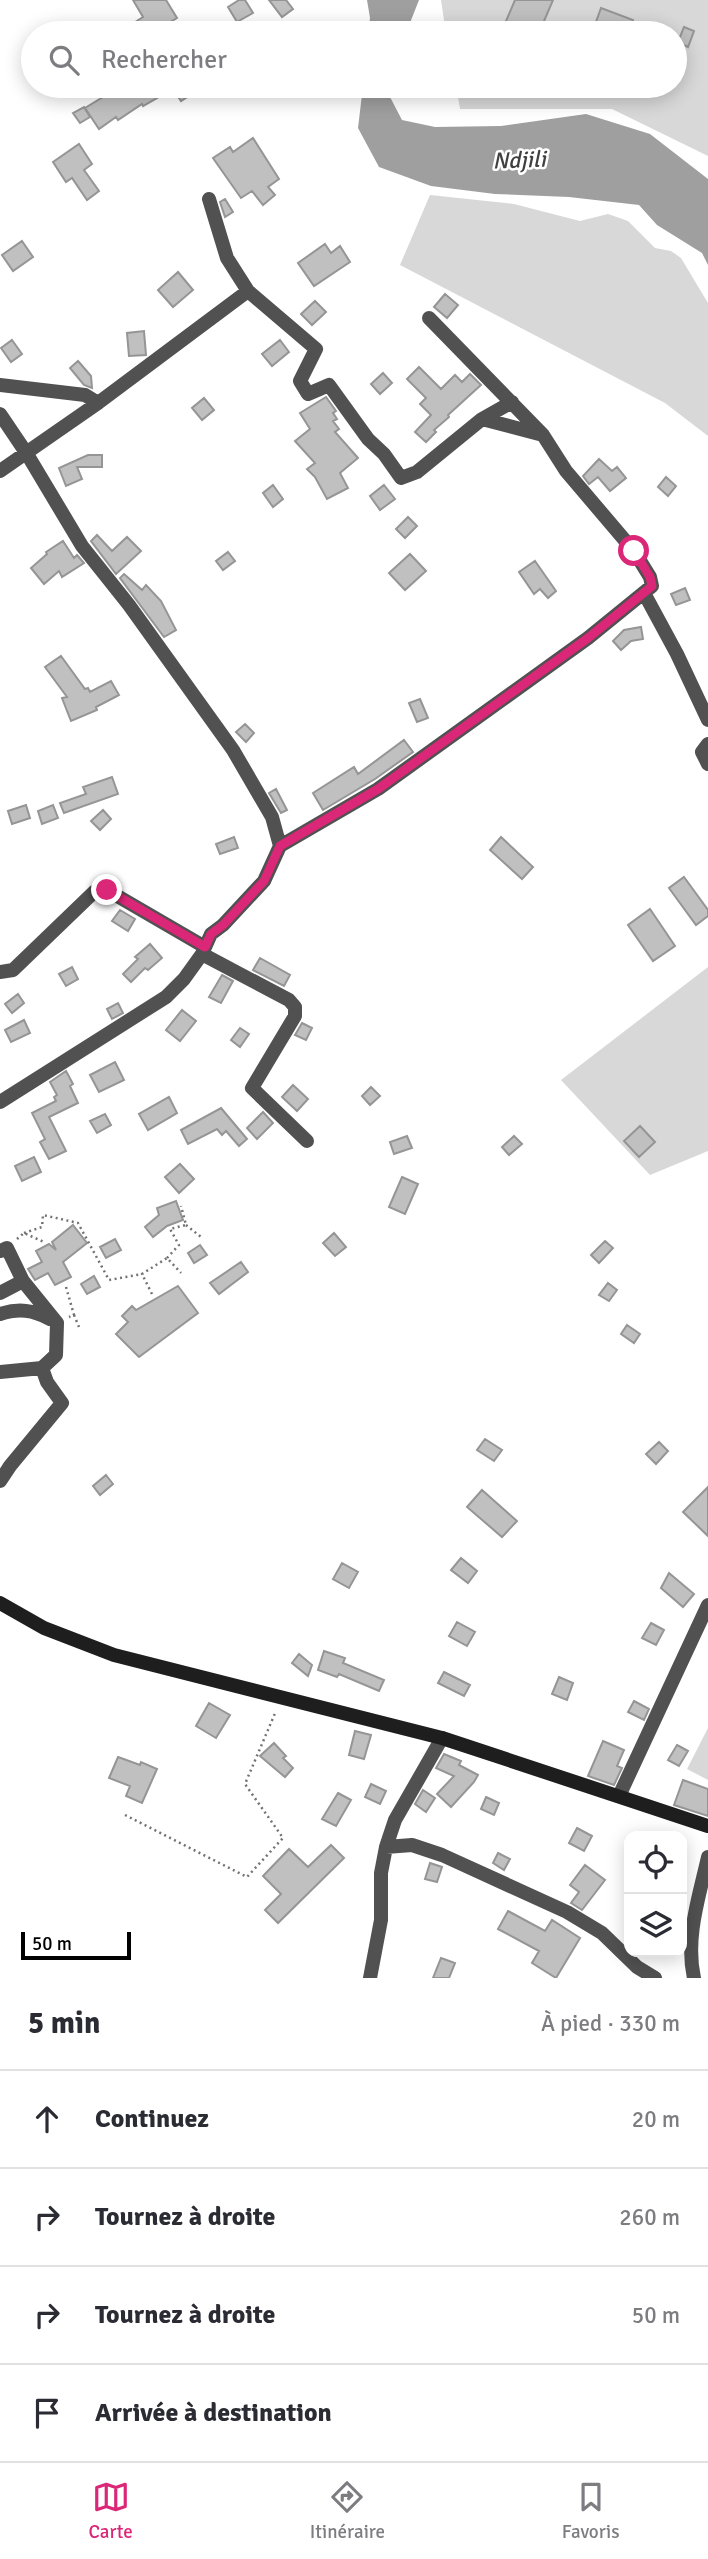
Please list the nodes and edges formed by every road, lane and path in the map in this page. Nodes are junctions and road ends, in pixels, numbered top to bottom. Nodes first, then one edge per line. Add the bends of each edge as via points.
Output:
1 (209, 199) dead end
2 (248, 291) junction
3 (429, 318) dead end
4 (0, 385) edge
5 (512, 402) junction
6 (99, 403) junction
7 (0, 414) edge
8 (482, 419) junction
9 (543, 435) junction
10 (27, 454) junction
11 (0, 471) edge
12 (643, 593) junction
13 (703, 700) edge
14 (708, 720) edge
15 (708, 744) edge
16 (708, 764) edge
17 (280, 846) junction
18 (204, 950) junction
19 (0, 972) edge
20 (0, 1102) edge
21 (307, 1141) dead end
22 (181, 1206) dead end
23 (186, 1225) junction
24 (24, 1233) junction
25 (201, 1237) dead end
26 (44, 1242) dead end
27 (3, 1250) edge
28 (167, 1258) junction
29 (181, 1273) dead end
30 (142, 1274) junction
31 (23, 1280) junction
32 (66, 1287) dead end
33 (0, 1293) edge
34 (152, 1294) dead end
35 (0, 1314) edge
36 (74, 1315) junction
37 (57, 1323) junction
38 (79, 1327) dead end
39 (42, 1368) junction
40 (0, 1372) edge
41 (0, 1481) edge
42 (0, 1603) edge
43 (708, 1605) edge
44 (281, 1699) junction
45 (442, 1738) junction
46 (619, 1796) junction
47 (125, 1815) dead end
48 (708, 1826) edge
49 (386, 1847) junction
50 (708, 1857) edge
51 (637, 1973) edge
52 (370, 1978) edge
53 (655, 1978) edge
54 (694, 1978) edge

1 - 2 street via 227,258
2 - 6 street
2 - 8 street via 316,349 300,381 308,394 329,385 401,478 417,472
3 - 5 street
4 - 6 street via 85,395
5 - 8 street
5 - 9 street
6 - 10 street
7 - 10 street
8 - 9 street
9 - 12 street via 566,471 634,551 652,586
10 - 11 street
10 - 17 street via 82,546 233,750 264,800
12 - 13 street
12 - 17 street via 378,789
13 - 14 street
15 - 16 street via 702,752
17 - 18 street via 264,881 211,934
18 - 19 street via 101,889 13,970
18 - 20 street via 166,997
18 - 21 street via 295,1007 295,1016 252,1088
22 - 23 path
23 - 25 path
23 - 28 path via 170,1228 179,1245
24 - 26 path
24 - 27 path
24 - 30 path via 42,1227 43,1215 78,1223 109,1280
27 - 31 street
28 - 29 path
28 - 30 path
30 - 34 path
31 - 33 street
31 - 37 street
32 - 36 path
35 - 37 street via 33,1310
36 - 37 path
36 - 38 path
37 - 39 street via 56,1354
39 - 40 street
39 - 41 street via 62,1403
42 - 44 street via 44,1628 114,1654
43 - 46 street
44 - 45 street
44 - 47 path via 245,1783 282,1838 247,1877
45 - 46 street
45 - 49 street via 395,1820
46 - 48 street
49 - 51 street via 412,1846 442,1855 567,1912 602,1933
49 - 52 street via 381,1920
50 - 54 street via 692,1930
51 - 53 street

